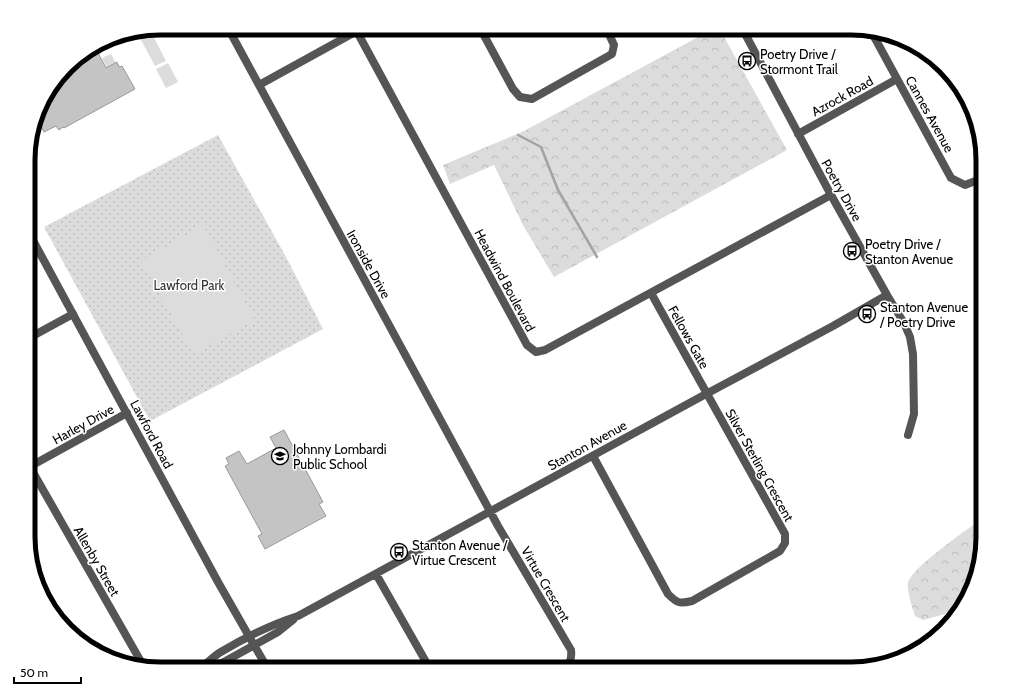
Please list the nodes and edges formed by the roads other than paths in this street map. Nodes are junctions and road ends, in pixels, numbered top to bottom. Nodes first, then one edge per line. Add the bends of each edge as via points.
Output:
1 (232, 35) edge
2 (347, 35) edge
3 (359, 35) edge
4 (484, 35) edge
5 (609, 35) edge
6 (746, 35) edge
7 (874, 37) edge
8 (897, 79) junction
9 (259, 85) junction
10 (798, 134) junction
11 (976, 181) edge
12 (831, 195) junction
13 (35, 244) edge
14 (651, 292) junction
15 (886, 295) junction
16 (73, 314) junction
17 (35, 335) edge
18 (706, 394) junction
19 (127, 413) junction
20 (908, 435) dead end
21 (593, 456) junction
22 (35, 464) edge
23 (35, 477) edge
24 (490, 512) junction
25 (376, 574) junction
26 (298, 616) junction
27 (250, 637) junction
28 (254, 645) junction
29 (140, 660) edge
30 (207, 662) edge
31 (224, 662) edge
32 (264, 662) edge
33 (426, 662) edge
34 (570, 662) edge

1 - 9 street, Ironside Drive
2 - 9 street
3 - 14 street, Headwind Boulevard via 527,345 536,352 545,350
4 - 5 street via 513,89 520,97 532,99 612,54 614,45
6 - 10 street, Poetry Drive
7 - 8 street, Cannes Avenue
8 - 10 street, Azrock Road
8 - 11 street, Cannes Avenue via 951,178 965,185
9 - 24 street, Ironside Drive
10 - 12 street, Poetry Drive
12 - 14 street, Headwind Boulevard
12 - 15 street, Poetry Drive
13 - 16 street, Lawford Road
14 - 18 street, Fellows Gate
15 - 18 street, Stanton Avenue
15 - 20 street, Poetry Drive via 910,336 913,354 914,414
16 - 17 street
16 - 19 street, Lawford Road
18 - 21 street, Stanton Avenue
18 - 21 street, Silver Sterling Crescent via 784,534 785,543 780,550 692,601 676,602 668,594
19 - 22 street, Harley Drive
19 - 27 street, Lawford Road
21 - 24 street, Stanton Avenue
23 - 29 street, Allenby Street
24 - 25 street, Stanton Avenue
24 - 34 street, Virtue Crescent via 571,650
25 - 26 street, Stanton Avenue
25 - 33 street
26 - 27 street, Stanton Avenue via 275,623
26 - 28 street, Stanton Avenue via 278,632
27 - 28 street, Lawford Road
27 - 30 street, Stanton Avenue
28 - 31 street, Stanton Avenue
28 - 32 street, Lawford Road

